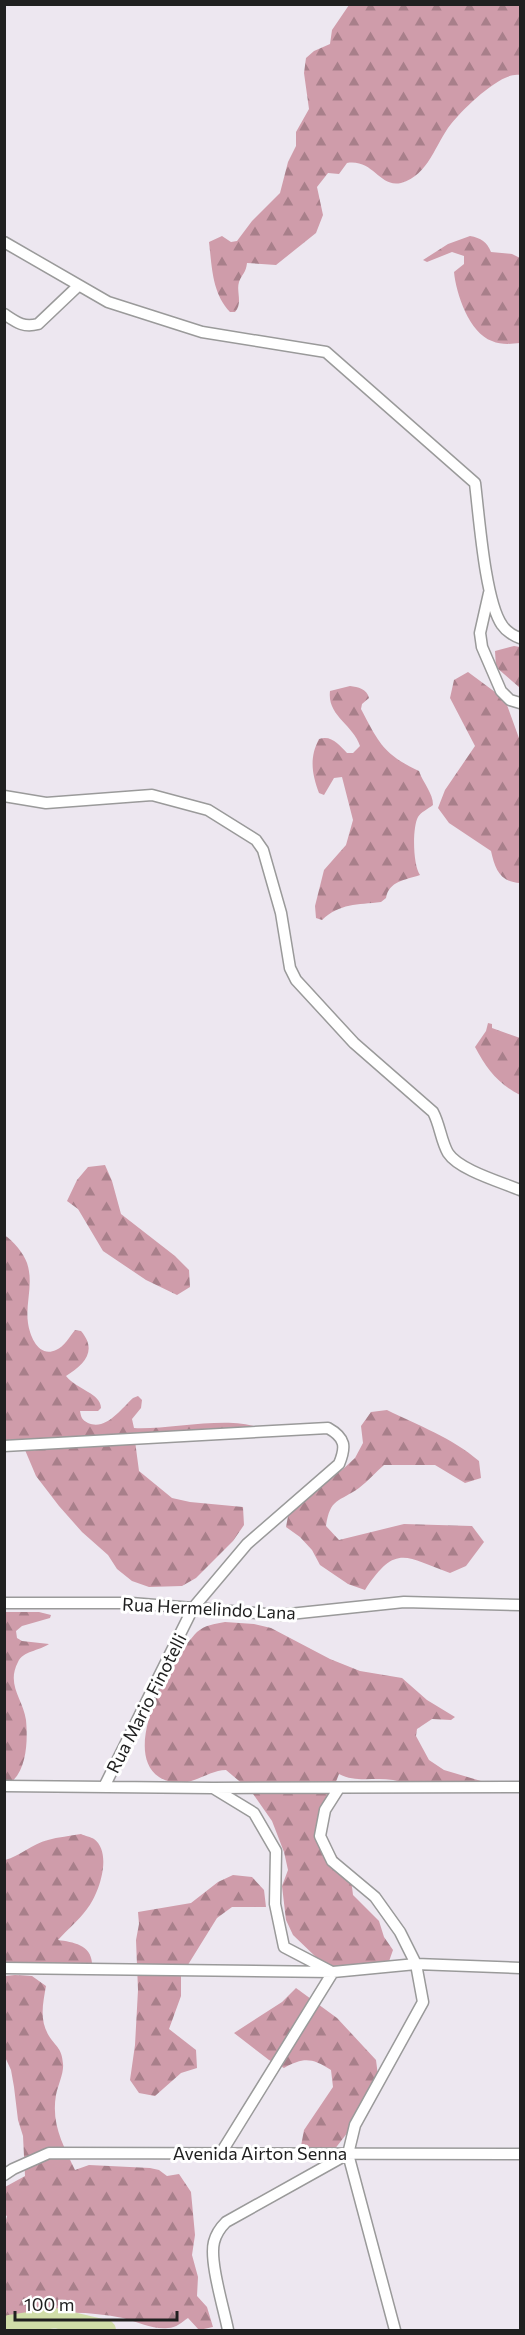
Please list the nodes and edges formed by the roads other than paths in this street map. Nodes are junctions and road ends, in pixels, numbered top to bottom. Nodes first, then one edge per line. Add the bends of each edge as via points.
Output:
1 (4, 242) edge
2 (78, 286) junction
3 (4, 314) edge
4 (489, 592) junction
5 (520, 638) edge
6 (520, 703) edge
7 (4, 796) edge
8 (520, 1190) edge
9 (4, 1446) edge
10 (4, 1603) edge
11 (520, 1605) edge
12 (194, 1608) junction
13 (4, 1786) edge
14 (104, 1787) junction
15 (520, 1787) edge
16 (213, 1788) junction
17 (339, 1788) junction
18 (416, 1964) junction
19 (4, 1968) edge
20 (520, 1968) edge
21 (333, 1972) junction
22 (221, 2153) junction
23 (348, 2154) junction
24 (520, 2154) edge
25 (4, 2175) edge
26 (228, 2331) edge
27 (395, 2331) edge

1 - 2 street
2 - 3 street via 38,324 20,325
2 - 4 street via 108,302 202,332 326,352 475,483
4 - 5 street via 501,624
4 - 6 street via 480,633 482,647 501,691
7 - 8 street via 46,803 152,795 208,810 256,840 263,850 296,980 354,1043 433,1112 447,1152 456,1162
9 - 12 street, Rua Mario Finotelli via 328,1428 336,1433 345,1447 339,1464 247,1544
10 - 12 street, Rua Hermelindo Lana
11 - 12 street, Rua Hermelindo Lana via 404,1602 280,1615
12 - 14 street, Rua Mario Finotelli
13 - 14 street
14 - 16 street
15 - 17 street
16 - 17 street
16 - 21 street via 254,1813 276,1851 275,1904 284,1947
17 - 18 street via 325,1810 320,1836 332,1861 375,1897 400,1932
18 - 20 street
18 - 21 street
18 - 23 street via 423,2002 355,2125
19 - 21 street
21 - 22 street
22 - 23 street, Avenida Airton Senna
22 - 25 street, Avenida Airton Senna via 49,2153
23 - 24 street, Avenida Airton Senna
23 - 26 street via 226,2222 216,2234 213,2252
23 - 27 street

